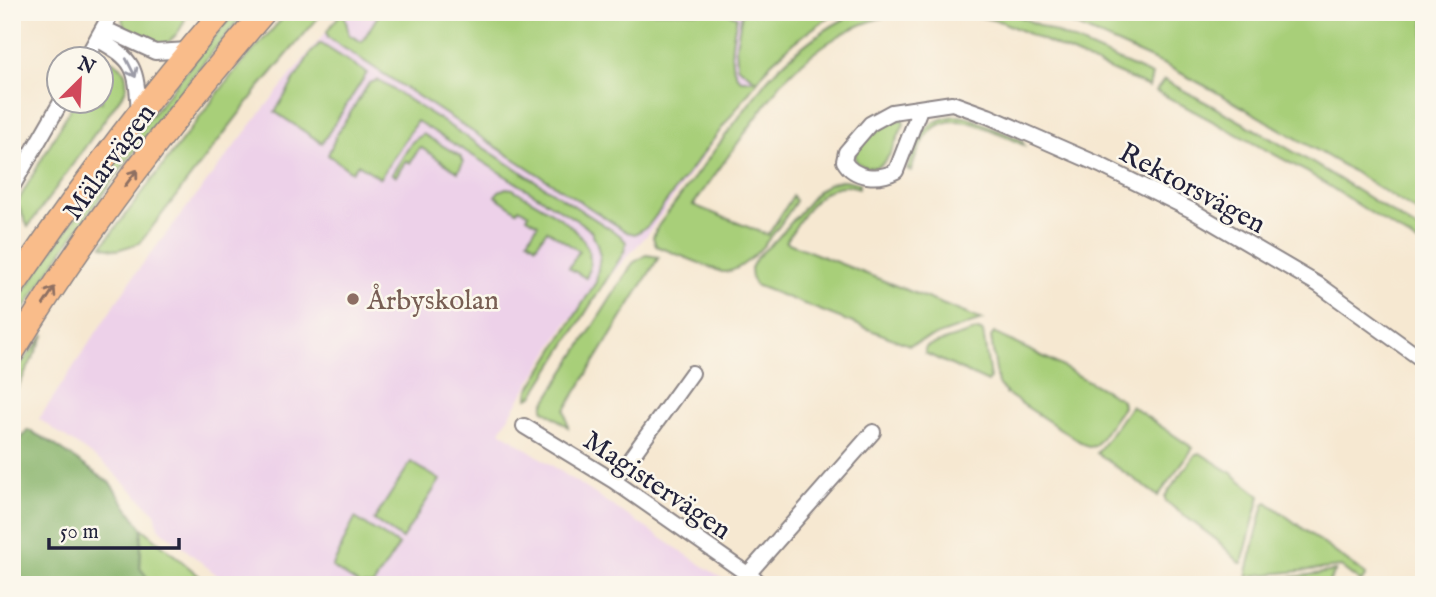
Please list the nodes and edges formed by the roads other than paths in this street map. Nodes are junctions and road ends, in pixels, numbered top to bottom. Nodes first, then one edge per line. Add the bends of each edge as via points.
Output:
1 (112, 12) edge
2 (222, 12) edge
3 (264, 12) edge
4 (100, 33) junction
5 (93, 46) edge
6 (189, 50) junction
7 (920, 109) junction
8 (139, 113) junction
9 (53, 116) edge
10 (12, 187) edge
11 (12, 288) edge
12 (12, 353) edge
13 (1424, 361) edge
14 (692, 373) dead end
15 (524, 426) dead end
16 (873, 432) dead end
17 (614, 481) junction
18 (748, 574) junction
19 (763, 585) edge

1 - 4 street
2 - 6 main road, Mälarvägen
12 -> 3 main road, Mälarvägen via 127,183
4 - 5 street
4 - 6 street via 155,52
4 -> 8 street via 128,60 136,76
6 - 8 main road, Mälarvägen
7 - 7 street, Rektorsvägen via 896,171 867,177 848,169 846,152 870,124 892,112
7 - 13 street, Rektorsvägen via 952,103 1139,183 1319,285
8 - 11 main road, Mälarvägen
9 - 10 street
14 - 17 street
15 - 17 street, Magistervägen
16 - 18 street
17 - 18 street, Magistervägen
18 - 19 street, Magistervägen

